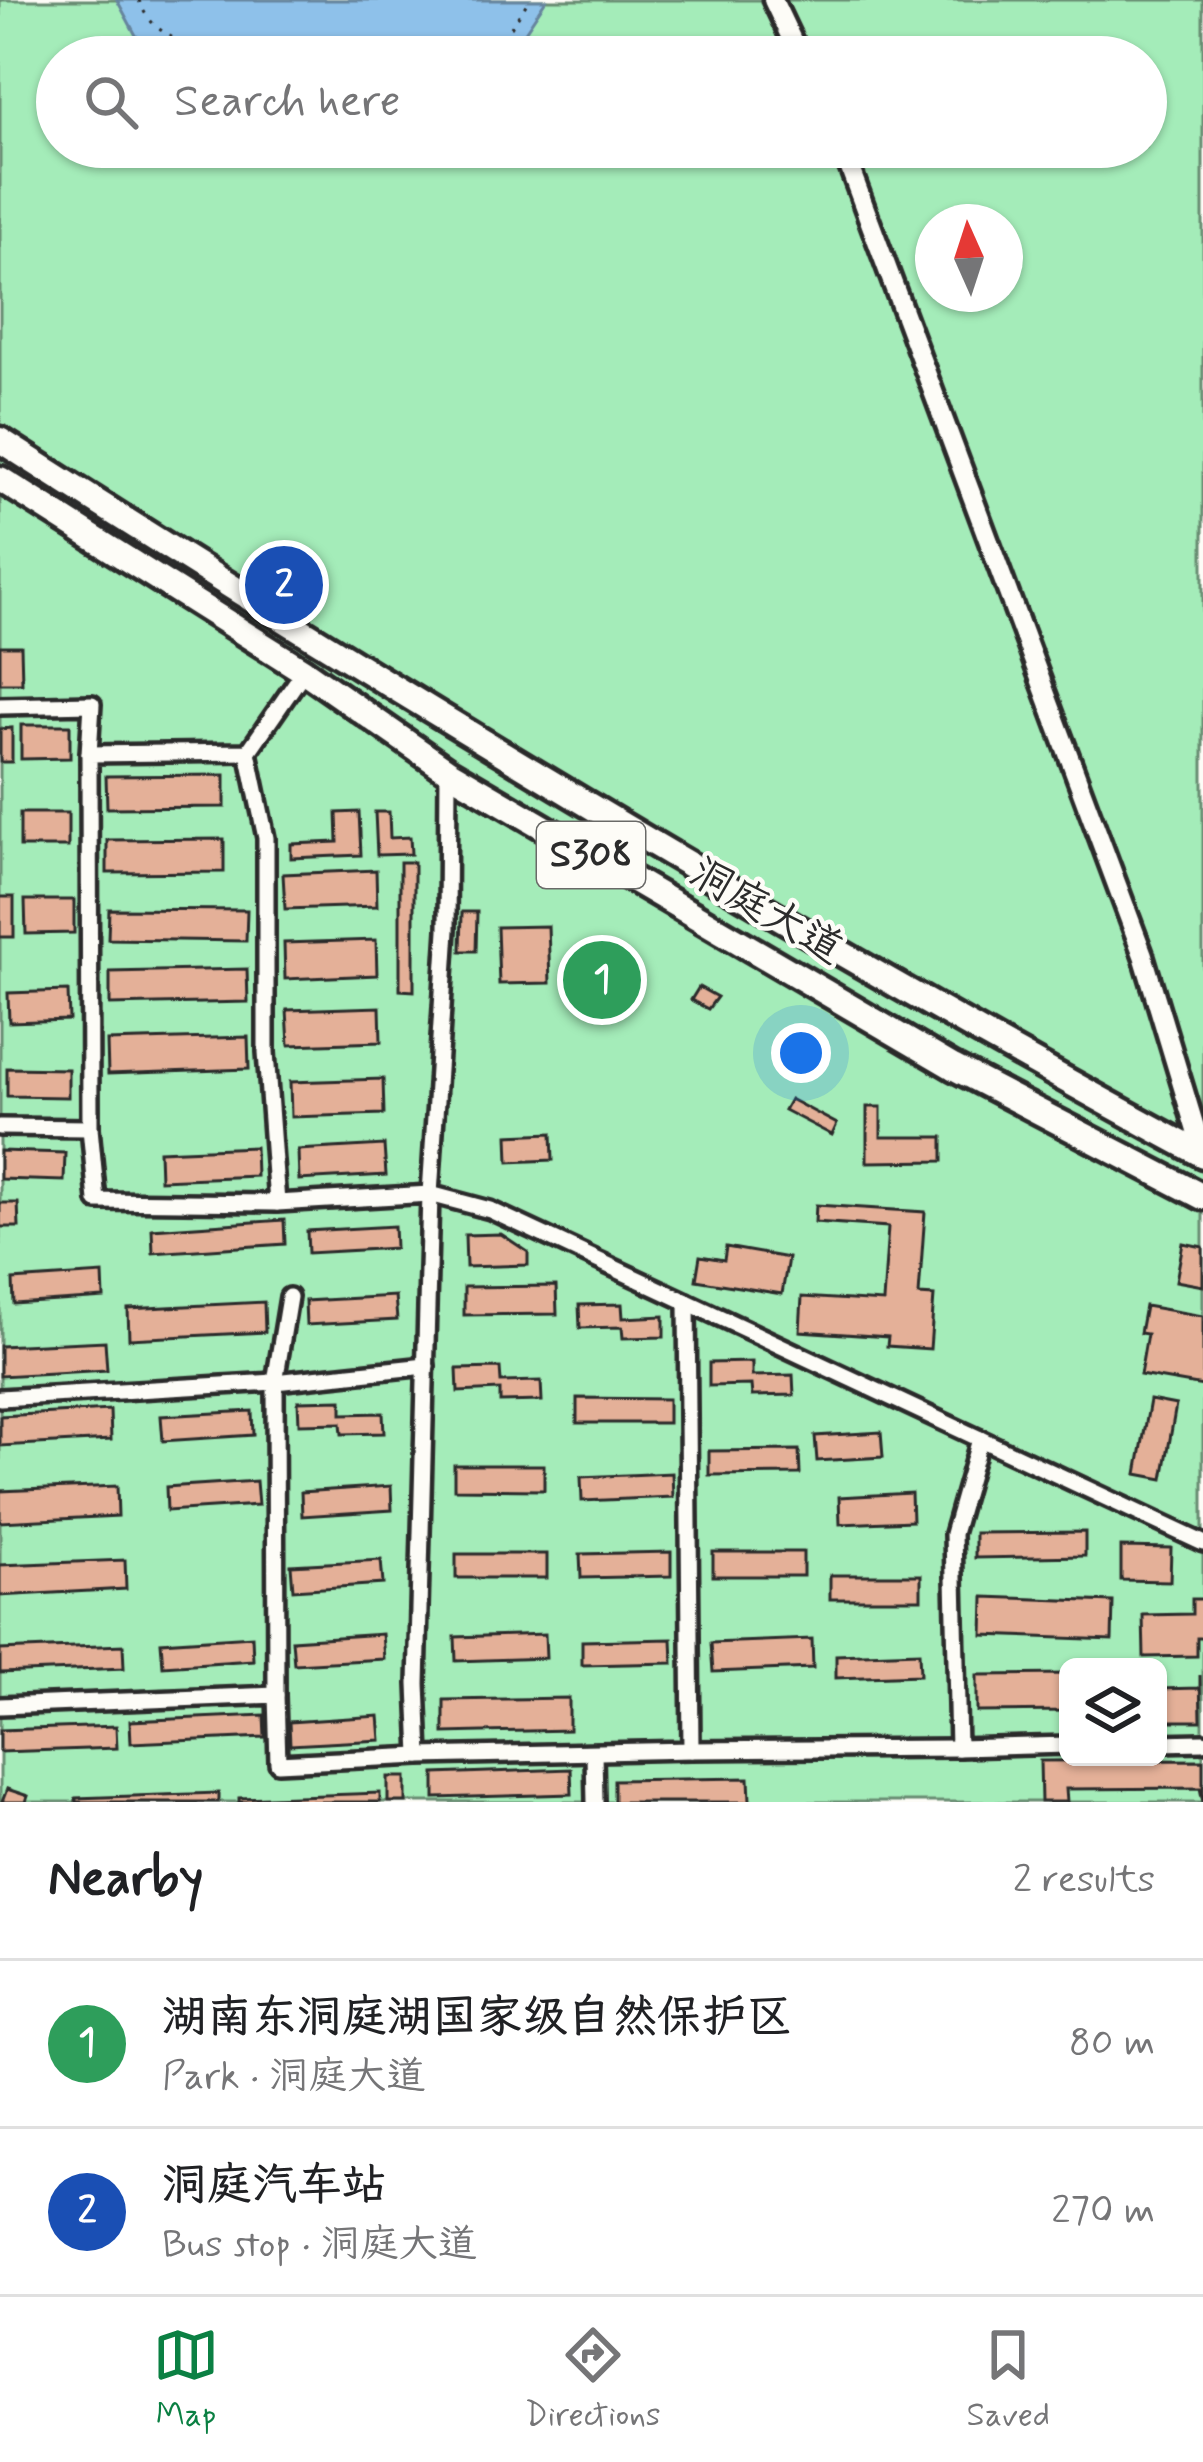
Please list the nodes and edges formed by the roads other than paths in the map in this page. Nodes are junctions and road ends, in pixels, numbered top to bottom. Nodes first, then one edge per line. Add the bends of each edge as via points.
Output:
1 (773, 0) edge
2 (790, 36) edge
3 (850, 168) edge
4 (0, 440) edge
5 (0, 479) edge
6 (304, 671) junction
7 (0, 706) edge
8 (248, 752) junction
9 (89, 754) junction
10 (448, 771) junction
11 (0, 1127) edge
12 (90, 1129) junction
13 (1203, 1154) edge
14 (430, 1194) junction
15 (1203, 1197) edge
16 (277, 1203) junction
17 (290, 1298) dead end
18 (687, 1302) junction
19 (426, 1366) junction
20 (275, 1382) junction
21 (0, 1397) edge
22 (980, 1439) junction
23 (1203, 1543) edge
24 (276, 1695) junction
25 (0, 1706) edge
26 (1203, 1742) edge
27 (1167, 1743) edge
28 (1059, 1745) edge
29 (958, 1748) junction
30 (692, 1750) junction
31 (594, 1753) junction
32 (420, 1756) junction
33 (595, 1802) edge

1 - 2 street
3 - 13 street via 1143,955
4 - 13 main road, 洞庭大道 / S308 via 248,599 962,1024
5 - 6 main road, 洞庭大道 / S308
6 - 8 street
6 - 10 main road, 洞庭大道 / S308
7 - 9 street via 92,704
8 - 9 street
8 - 16 street via 266,838 266,1052
9 - 12 street
10 - 14 street
10 - 15 main road, 洞庭大道 / S308 via 953,1067
11 - 12 street
12 - 16 street via 97,1201
14 - 16 street
14 - 18 street via 490,1210
14 - 19 street
17 - 20 street
18 - 22 street
18 - 30 street
19 - 20 street
19 - 32 street
20 - 21 street
20 - 24 street
22 - 23 street
22 - 29 street via 953,1534
24 - 25 street
24 - 32 street via 278,1763
26 - 27 street
28 - 29 street
29 - 30 street
30 - 31 street
31 - 32 street
31 - 33 street

